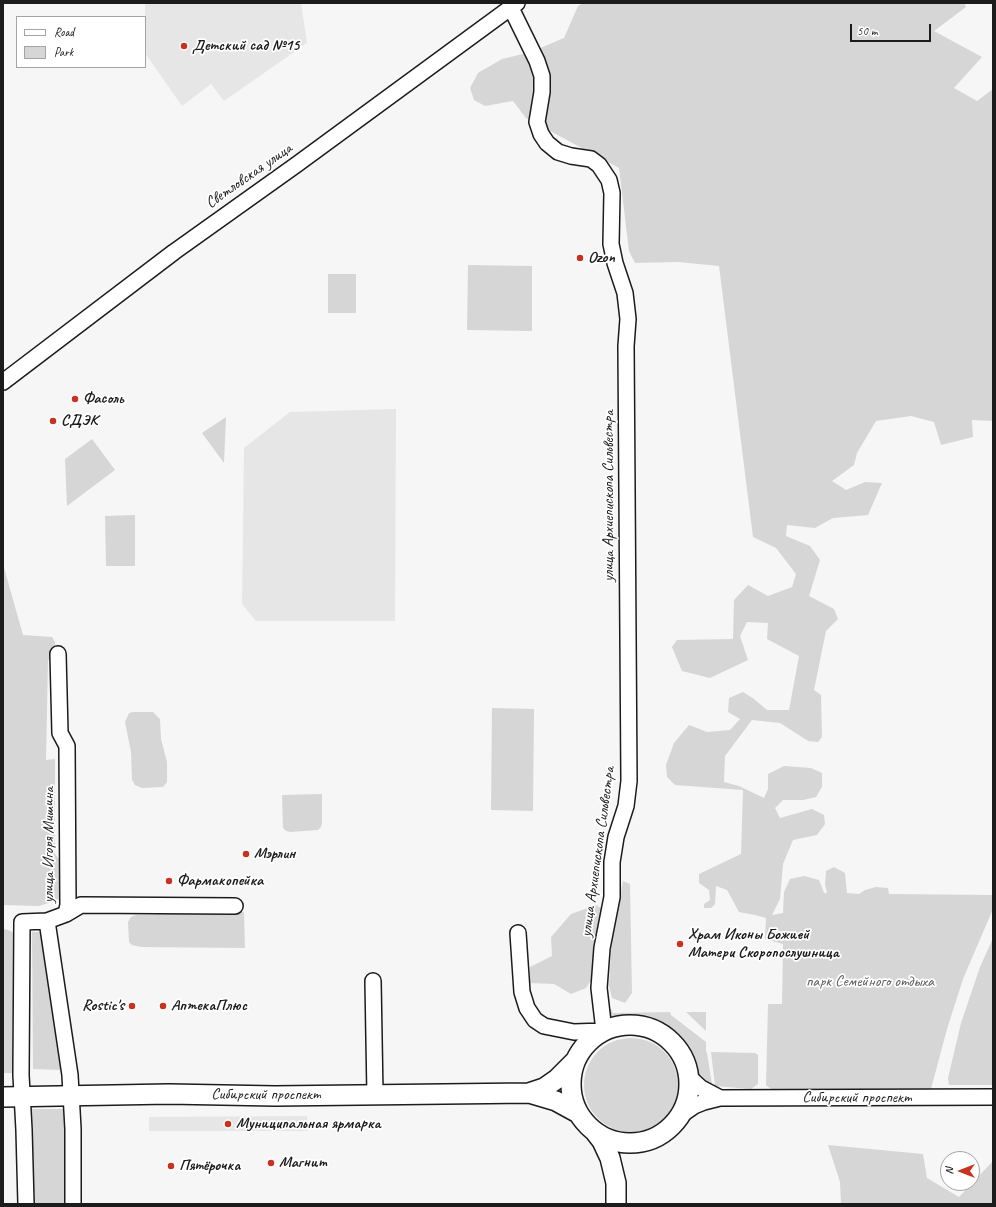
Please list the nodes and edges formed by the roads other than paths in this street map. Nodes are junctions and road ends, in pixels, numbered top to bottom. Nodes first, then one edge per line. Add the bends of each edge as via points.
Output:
1 (514, 6) edge
2 (3, 382) edge
3 (58, 654) dead end
4 (235, 906) dead end
5 (66, 914) junction
6 (47, 922) junction
7 (518, 933) dead end
8 (373, 981) dead end
9 (604, 1031) junction
10 (575, 1061) junction
11 (688, 1076) junction
12 (529, 1094) junction
13 (375, 1095) junction
14 (71, 1096) junction
15 (3, 1097) edge
16 (22, 1097) junction
17 (993, 1097) edge
18 (720, 1098) junction
19 (578, 1113) junction
20 (681, 1115) junction
21 (595, 1132) junction
22 (638, 1143) junction
23 (616, 1183) junction
24 (26, 1204) edge
25 (73, 1204) edge
26 (616, 1204) edge

1 - 2 street, Светловская улица via 186,243
1 - 9 street, улица Архиепископа Сильвестра via 542,76 537,122 541,134 558,152 591,159 599,165 609,180 612,192 611,244 625,293 628,319 626,353 629,781 626,806 616,837 612,862 612,897 602,948 598,988
3 - 5 street, улица Игоря Мишина via 60,733 67,746
4 - 5 street via 81,905
5 - 6 street, улица Игоря Мишина
6 - 14 street, улица Игоря Мишина
6 - 16 street via 22,922
7 - 9 street via 522,992 527,1008 535,1020 544,1026 574,1032
8 - 13 street
9 - 10 main road, Сибирский проспект via 589,1041
9 - 11 main road, Сибирский проспект via 621,1026 638,1026 656,1031 670,1041 682,1056
10 - 12 main road via 557,1079
10 - 19 main road, Сибирский проспект via 572,1090
11 - 18 street, Сибирский проспект via 701,1088
11 - 20 main road, Сибирский проспект via 686,1106
12 - 13 main road, Сибирский проспект
12 - 19 main road via 556,1101
13 - 14 main road, Сибирский проспект
14 - 16 main road, Сибирский проспект
14 - 25 street, улица Игоря Мишина
15 - 16 main road, Сибирский проспект
16 - 24 street
17 - 18 street, Сибирский проспект
18 - 20 street, Сибирский проспект via 694,1106
19 - 21 main road, Сибирский проспект
20 - 22 main road, Сибирский проспект via 658,1137
21 - 22 main road, Сибирский проспект via 618,1142
21 - 23 main road via 610,1158
22 - 23 main road via 620,1168
23 - 26 main road

